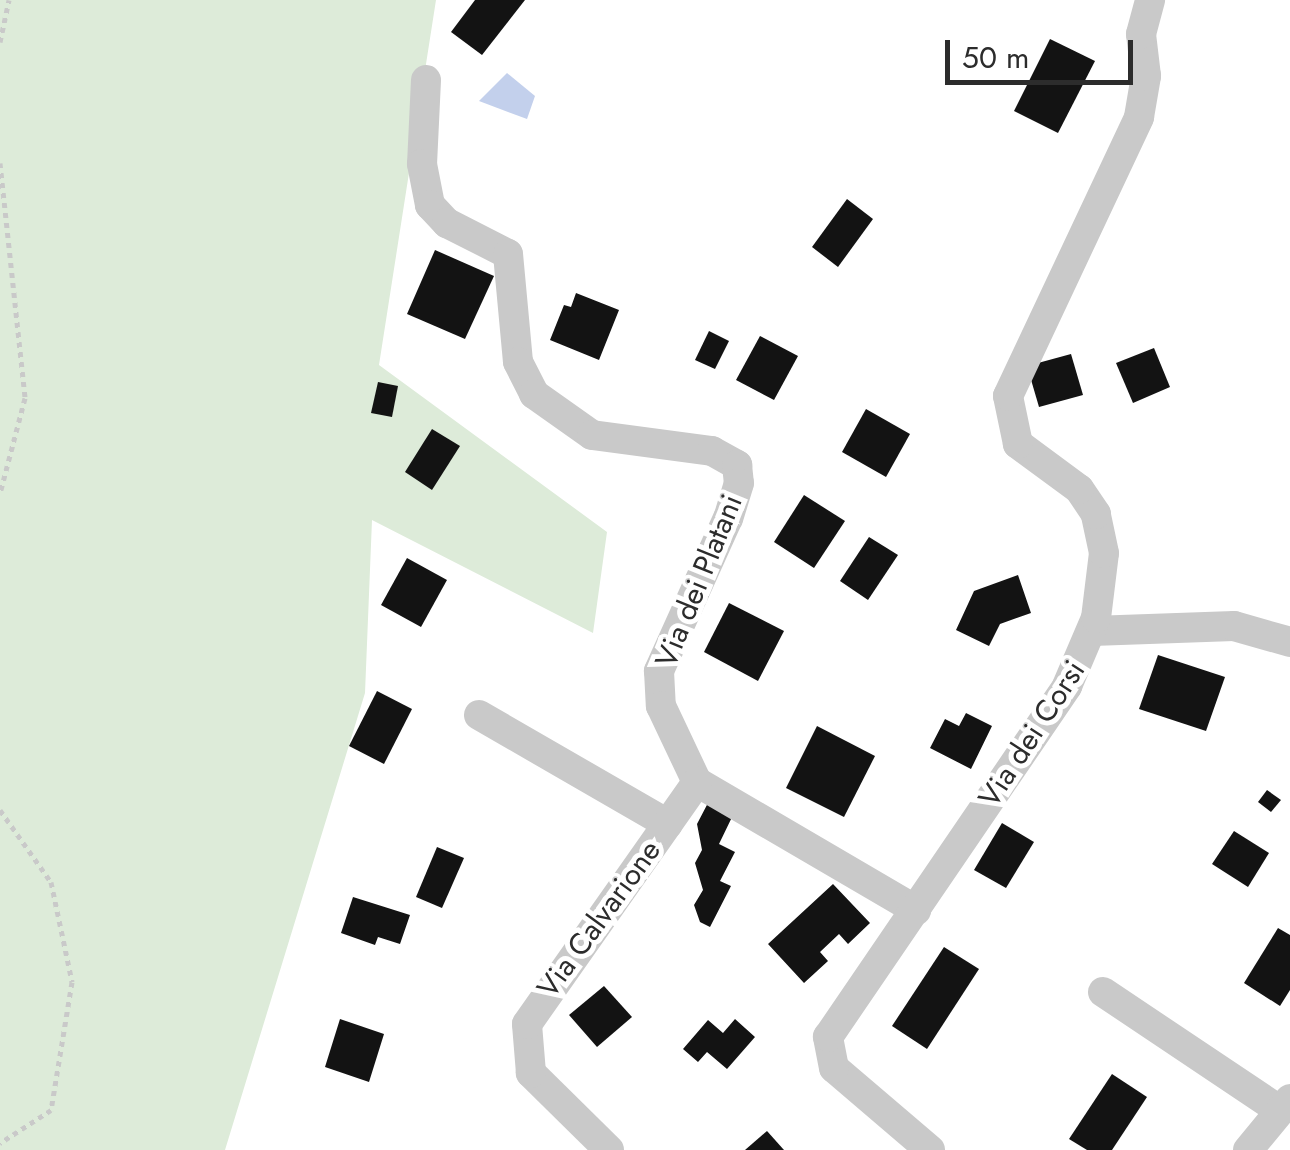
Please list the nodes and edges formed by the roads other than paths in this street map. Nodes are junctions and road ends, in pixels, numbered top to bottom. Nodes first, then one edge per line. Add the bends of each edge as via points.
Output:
1 (1150, 0) edge
2 (426, 80) dead end
3 (1092, 631) junction
4 (1290, 642) edge
5 (479, 715) dead end
6 (697, 782) junction
7 (668, 824) junction
8 (916, 910) junction
9 (1103, 992) dead end
10 (1284, 1105) edge
11 (609, 1150) edge
12 (930, 1150) edge
13 (1248, 1150) edge

1 - 3 street, Via dei Corsi via 1141,34 1146,76 1138,117 1008,396 1011,428 1024,450 1079,488 1096,514 1104,553
2 - 6 street, Via dei Platani via 427,197 447,223 508,254 515,275 518,362 534,394 592,435 712,451 736,465 732,506 659,670 661,706
3 - 4 street via 1234,626
3 - 8 street, Via dei Corsi via 1067,686
5 - 7 street
6 - 7 street, Via Calvarione
6 - 8 street
7 - 11 street, Via Calvarione via 539,1000 525,1035 536,1080
8 - 12 street, Via dei Corsi via 837,1018 827,1048 834,1068
9 - 10 street
10 - 13 street

